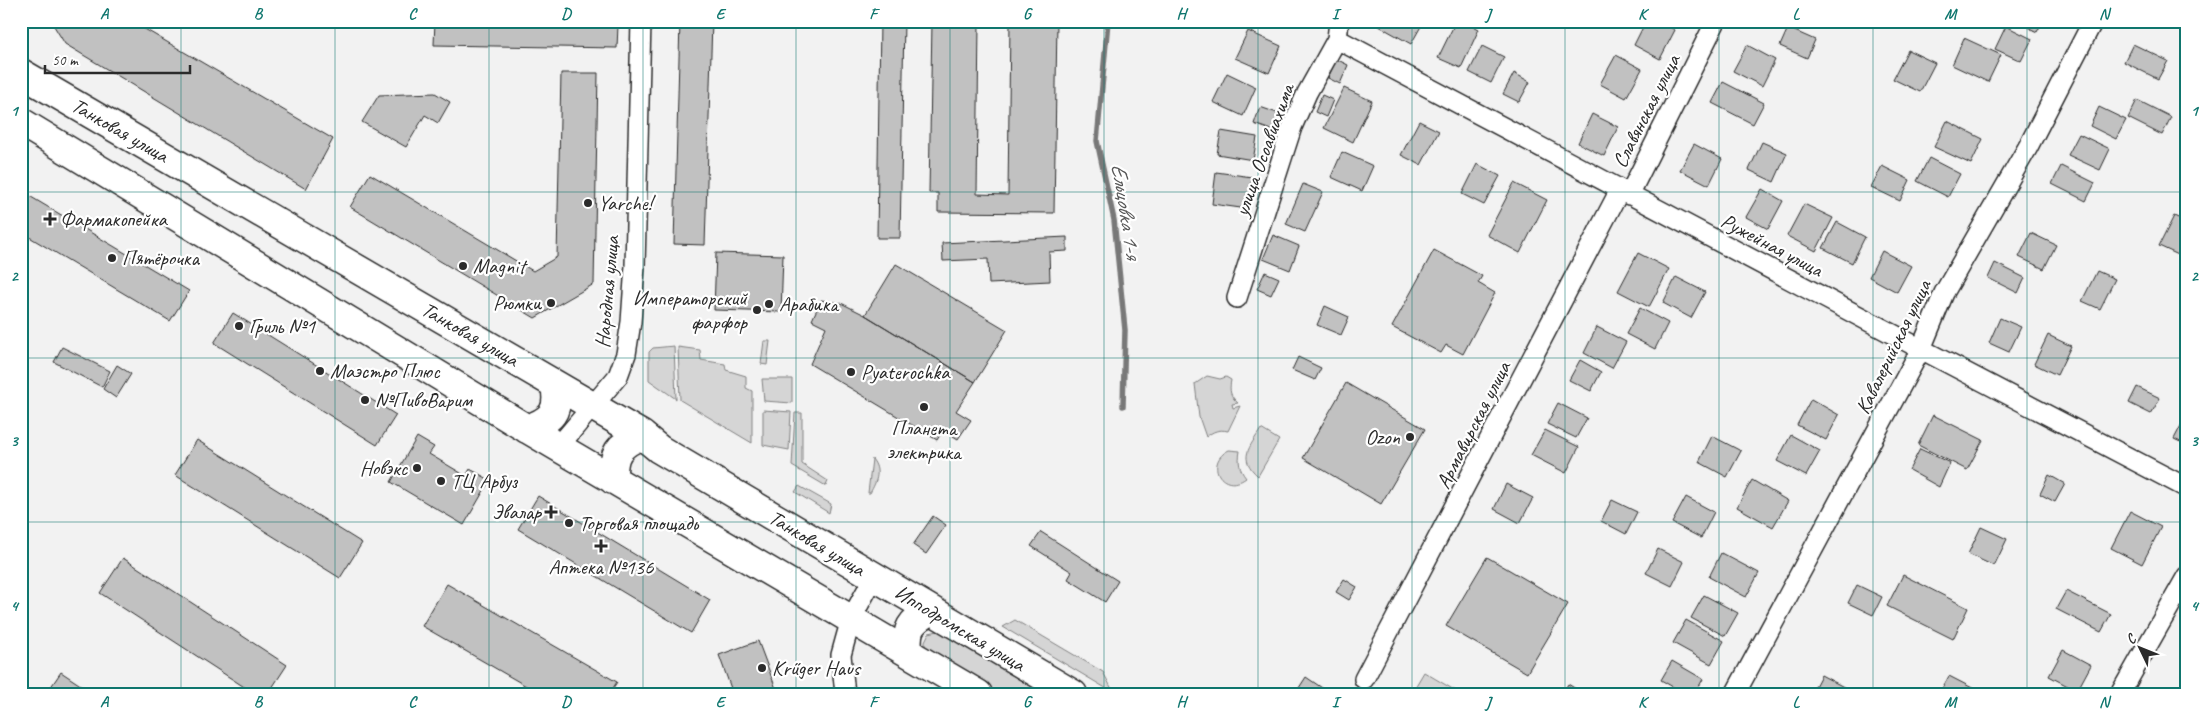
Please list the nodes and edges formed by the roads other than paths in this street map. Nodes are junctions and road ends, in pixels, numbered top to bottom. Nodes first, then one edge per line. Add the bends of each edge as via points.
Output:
1 (641, 21) edge
2 (1716, 21) edge
3 (2093, 21) edge
4 (1337, 26) edge
5 (21, 73) edge
6 (21, 122) edge
7 (1625, 192) junction
8 (1237, 298) dead end
9 (1920, 349) junction
10 (555, 385) junction
11 (591, 406) junction
12 (527, 429) junction
13 (642, 435) junction
14 (558, 446) junction
15 (614, 480) junction
16 (2187, 488) edge
17 (874, 576) junction
18 (2187, 576) edge
19 (931, 610) junction
20 (851, 619) junction
21 (908, 652) junction
22 (1364, 679) dead end
23 (845, 694) edge
24 (978, 694) edge
25 (1073, 694) edge
26 (1735, 694) edge
27 (2120, 694) edge

1 - 11 street, Народная улица via 631,322 626,354 618,376
2 - 7 street, Славянская улица
3 - 9 street, Кавалерийская улица via 2028,146 1944,293
4 - 7 street, Ружейная улица
4 - 8 street, улица Осоавиахима via 1292,127
5 - 10 highway, Танковая улица
6 - 12 highway, Танковая улица
7 - 9 street, Ружейная улица
7 - 22 street, Армавирская улица
9 - 16 street, Ружейная улица
9 - 26 street, Кавалерийская улица
10 - 11 highway, Танковая улица
10 - 12 highway via 558,400 554,413 542,424
11 - 13 highway, Танковая улица
11 - 14 street, Народная улица
12 - 14 highway, Танковая улица
13 - 15 highway via 628,441 617,452
13 - 17 highway, Танковая улица via 659,449
14 - 15 highway, Танковая улица
15 - 20 highway, Танковая улица
17 - 19 highway, Ипподромская улица
17 - 20 street, Танковая улица
18 - 27 street
19 - 21 highway via 915,619 907,634
19 - 25 highway, Ипподромская улица
20 - 21 highway
20 - 23 street, Танковая улица via 841,655
21 - 24 highway

